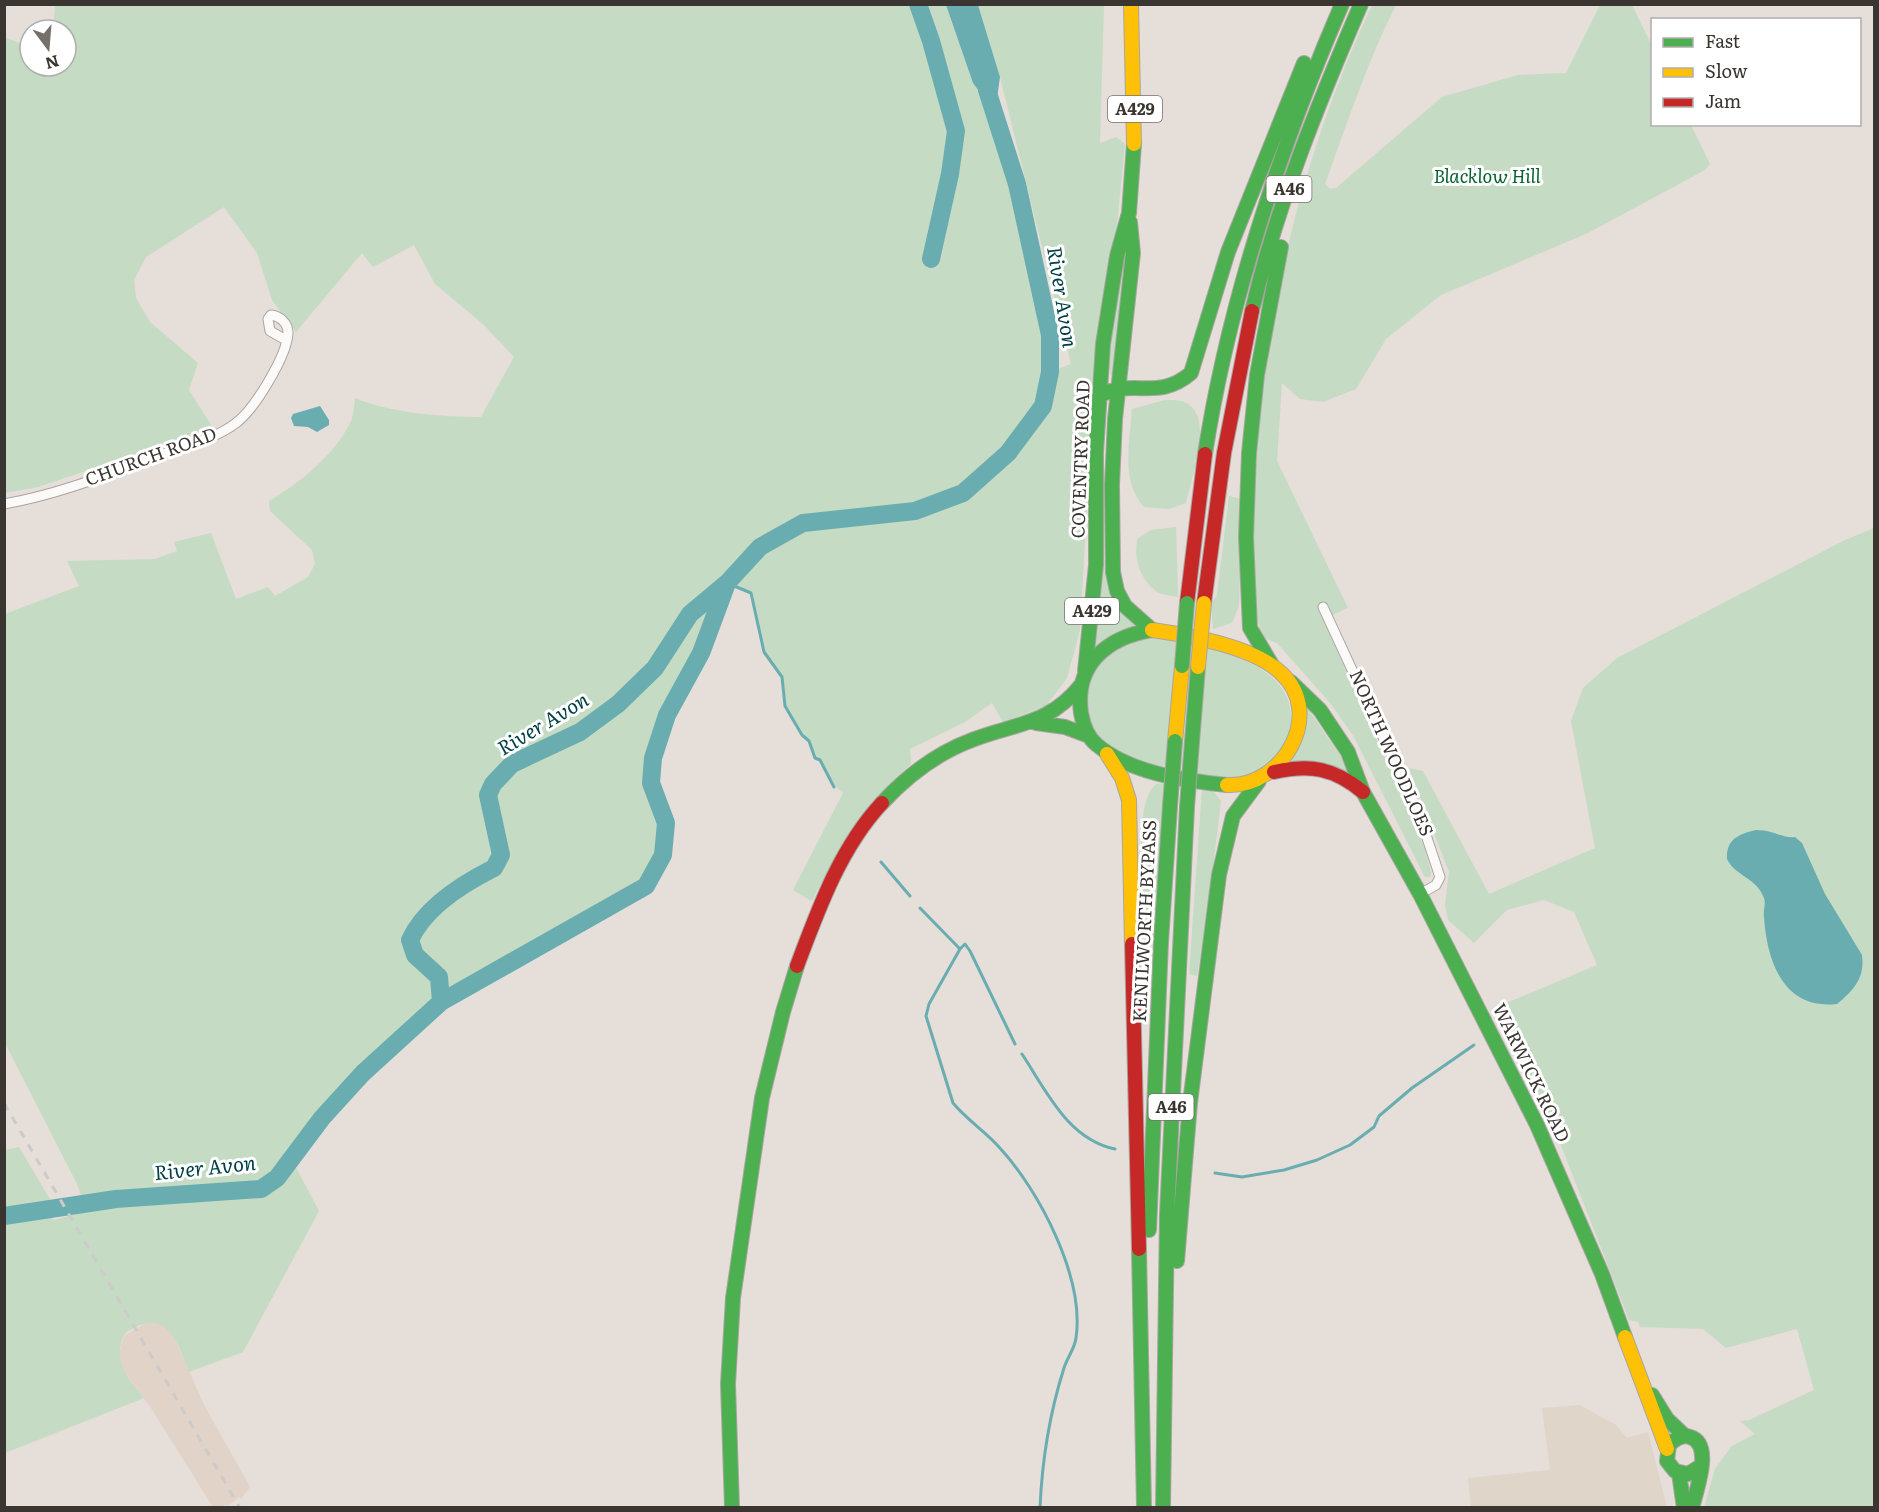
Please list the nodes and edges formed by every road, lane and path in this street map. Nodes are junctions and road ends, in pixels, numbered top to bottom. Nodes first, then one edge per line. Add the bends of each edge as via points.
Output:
1 (1131, 4) edge
2 (1332, 4) edge
3 (1342, 4) edge
4 (1361, 4) edge
5 (1318, 106) junction
6 (1129, 213) junction
7 (286, 340) dead end
8 (1117, 386) junction
9 (1099, 396) junction
10 (4, 504) edge
11 (1323, 607) dead end
12 (1152, 630) junction
13 (1272, 665) junction
14 (1083, 678) junction
15 (1288, 679) junction
16 (1036, 723) junction
17 (1089, 736) junction
18 (1107, 754) junction
19 (1274, 772) junction
20 (1259, 781) junction
21 (1363, 792) junction
22 (1420, 894) junction
23 (1643, 1381) junction
24 (1164, 1408) junction
25 (1685, 1436) junction
26 (1667, 1449) junction
27 (1701, 1466) junction
28 (1679, 1473) junction
29 (732, 1508) edge
30 (1145, 1508) edge
31 (1163, 1508) edge
32 (1684, 1508) edge
33 (1692, 1508) edge

1 - 6 main road, COVENTRY ROAD / A429 via 1135,122
2 - 8 main road, A46 via 1252,189 1228,252 1191,374 1169,388
3 - 30 main road, KENILWORTH BYPASS / A46, bridge via 1277,171 1228,340 1198,502 1170,806 1152,1136
4 - 5 main road, A46
5 - 13 main road via 1266,319 1249,453 1248,615 1252,636
5 - 24 main road, KENILWORTH BYPASS / A46, bridge via 1264,266 1237,380 1204,603 1187,807 1171,1096
6 - 8 main road, COVENTRY ROAD / A429 via 1133,253
6 - 9 main road, COVENTRY ROAD / A429 via 1111,286
7 - 10 street, CHURCH ROAD via 259,397 230,427 201,441 49,494
8 - 9 main road
8 - 12 main road, COVENTRY ROAD / A429 via 1112,484 1114,579 1127,609
9 - 14 main road, COVENTRY ROAD / A429 via 1096,565
11 - 22 street, NORTH WOODLOES via 1427,832 1440,877 1436,885
12 - 13 main road via 1247,654
12 - 14 main road via 1112,641 1094,657
13 - 15 main road
14 - 16 main road via 1060,710
14 - 17 main road via 1080,709
15 - 19 main road via 1297,704 1297,729 1289,753
15 - 21 main road, WARWICK ROAD via 1332,726 1348,752
16 - 17 main road via 1065,727
16 - 29 main road via 994,733 952,750 925,765 890,794 865,823 842,861 803,949 772,1046 751,1153 728,1365
17 - 18 main road
18 - 20 main road via 1222,786
18 - 30 main road via 1122,778 1129,800
19 - 20 main road
19 - 21 main road, WARWICK ROAD via 1323,767 1346,777
20 - 24 main road via 1236,809 1230,824 1218,886 1190,1103
21 - 22 main road, WARWICK ROAD
22 - 23 main road, WARWICK ROAD via 1555,1162
23 - 25 main road, WARWICK ROAD via 1667,1419
23 - 26 main road, WARWICK ROAD
24 - 31 main road, KENILWORTH BYPASS / A46
25 - 26 main road via 1675,1439
25 - 27 main road via 1702,1446 1705,1455
26 - 28 main road via 1668,1464
27 - 28 main road via 1691,1473
27 - 33 main road
28 - 32 main road

